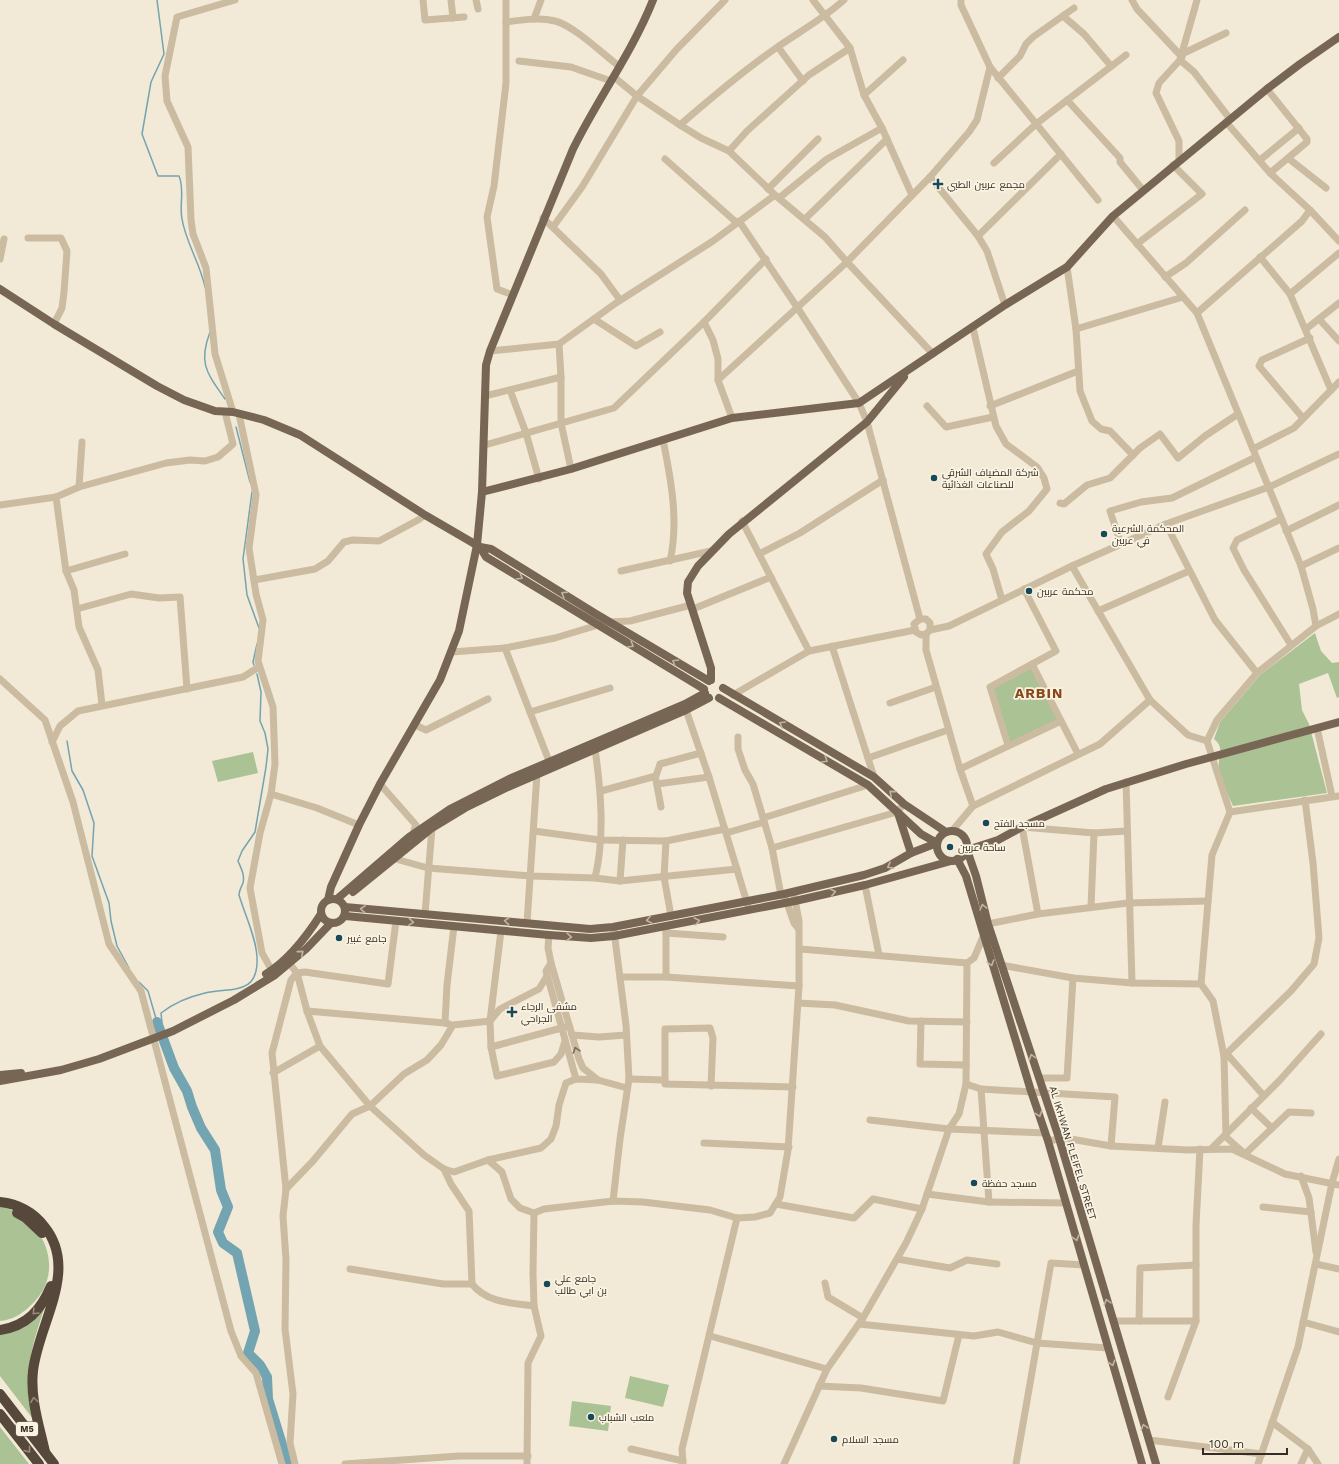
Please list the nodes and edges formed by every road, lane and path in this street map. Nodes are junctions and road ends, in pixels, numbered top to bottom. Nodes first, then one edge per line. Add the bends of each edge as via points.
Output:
1 (235, 0) edge
2 (423, 0) edge
3 (451, 0) edge
4 (476, 0) edge
5 (506, 0) edge
6 (542, 0) edge
7 (653, 0) edge
8 (725, 0) edge
9 (813, 0) edge
10 (844, 0) edge
11 (961, 0) edge
12 (1132, 0) edge
13 (1197, 0) edge
14 (1074, 8) dead end
15 (478, 9) dead end
16 (826, 16) junction
17 (1063, 16) junction
18 (464, 17) dead end
19 (453, 18) junction
20 (534, 19) junction
21 (506, 22) junction
22 (1226, 33) dead end
23 (1339, 37) edge
24 (778, 47) junction
25 (850, 48) junction
26 (1126, 55) dead end
27 (1182, 57) junction
28 (903, 60) dead end
29 (519, 61) dead end
30 (1111, 66) junction
31 (620, 67) junction
32 (990, 67) junction
33 (998, 78) junction
34 (613, 79) junction
35 (803, 81) junction
36 (1267, 89) junction
37 (864, 95) junction
38 (637, 96) junction
39 (1067, 100) junction
40 (1228, 121) junction
41 (1036, 124) junction
42 (680, 125) junction
43 (882, 128) junction
44 (1299, 128) junction
45 (818, 139) dead end
46 (887, 139) junction
47 (729, 151) junction
48 (1061, 154) junction
49 (1288, 158) junction
50 (666, 159) dead end
51 (1260, 160) junction
52 (1176, 162) junction
53 (994, 163) dead end
54 (1270, 173) junction
55 (930, 177) junction
56 (1326, 188) dead end
57 (768, 189) junction
58 (1143, 190) junction
59 (912, 195) junction
60 (777, 196) junction
61 (1098, 200) dead end
62 (1245, 210) dead end
63 (1310, 210) junction
64 (1112, 216) junction
65 (544, 218) junction
66 (806, 219) junction
67 (738, 222) junction
68 (553, 227) junction
69 (978, 236) junction
70 (28, 238) dead end
71 (4, 239) dead end
72 (1339, 241) edge
73 (1137, 244) junction
74 (1339, 253) edge
75 (1260, 256) junction
76 (0, 259) edge
77 (766, 259) junction
78 (847, 262) junction
79 (1067, 267) junction
80 (1165, 276) junction
81 (0, 289) edge
82 (1290, 294) junction
83 (513, 295) junction
84 (1183, 297) junction
85 (620, 300) junction
86 (1339, 303) edge
87 (1005, 305) junction
88 (798, 307) junction
89 (1197, 313) junction
90 (594, 319) junction
91 (1319, 319) junction
92 (704, 322) junction
93 (54, 324) junction
94 (973, 328) junction
95 (1076, 329) junction
96 (1306, 330) junction
97 (660, 332) dead end
98 (1310, 338) junction
99 (1339, 341) edge
100 (559, 344) junction
101 (490, 351) junction
102 (933, 354) junction
103 (909, 370) junction
104 (1078, 371) junction
105 (561, 377) junction
106 (718, 380) junction
107 (1339, 382) edge
108 (510, 390) junction
109 (1331, 390) junction
110 (485, 396) junction
111 (859, 403) junction
112 (927, 406) dead end
113 (990, 406) junction
114 (232, 413) junction
115 (1238, 414) junction
116 (993, 417) junction
117 (732, 418) junction
118 (1303, 418) junction
119 (867, 422) junction
120 (561, 423) junction
121 (526, 433) junction
122 (663, 440) junction
123 (82, 442) dead end
124 (485, 445) junction
125 (1253, 448) junction
126 (1339, 454) edge
127 (1133, 455) junction
128 (1256, 457) junction
129 (571, 469) junction
130 (539, 478) junction
131 (883, 480) junction
132 (79, 487) junction
133 (1268, 487) junction
134 (482, 492) junction
135 (56, 497) junction
136 (1060, 503) dead end
137 (0, 505) edge
138 (1339, 505) edge
139 (425, 515) junction
140 (1281, 518) junction
141 (742, 521) junction
142 (1166, 524) junction
143 (1286, 531) junction
144 (1121, 544) junction
145 (478, 546) junction
146 (1339, 548) edge
147 (711, 552) junction
148 (125, 554) dead end
149 (759, 554) junction
150 (670, 561) junction
151 (1072, 566) junction
152 (1301, 566) junction
153 (66, 571) junction
154 (1189, 571) junction
155 (621, 572) dead end
156 (770, 576) junction
157 (254, 580) junction
158 (1024, 590) junction
159 (1002, 600) junction
160 (692, 607) junction
161 (77, 609) junction
162 (1098, 612) junction
163 (1339, 614) edge
164 (920, 619) junction
165 (608, 622) junction
166 (598, 625) junction
167 (1316, 626) junction
168 (915, 630) junction
169 (928, 632) junction
170 (1291, 645) junction
171 (832, 646) junction
172 (506, 648) junction
173 (808, 651) junction
174 (452, 652) junction
175 (1032, 664) junction
176 (259, 667) junction
177 (1257, 673) junction
178 (0, 679) edge
179 (710, 681) junction
180 (936, 687) junction
181 (610, 688) dead end
182 (723, 688) junction
183 (187, 689) junction
184 (706, 694) junction
185 (733, 695) junction
186 (719, 698) junction
187 (488, 699) dead end
188 (1150, 700) junction
189 (890, 703) dead end
190 (102, 705) junction
191 (686, 710) junction
192 (530, 712) junction
193 (1061, 721) junction
194 (1339, 722) edge
195 (415, 725) junction
196 (1317, 728) junction
197 (948, 730) junction
198 (738, 738) dead end
199 (1207, 741) junction
200 (52, 742) junction
201 (1008, 746) junction
202 (595, 749) junction
203 (701, 753) junction
204 (1078, 754) junction
205 (1212, 757) junction
206 (868, 758) junction
207 (547, 765) junction
208 (960, 769) junction
209 (537, 774) junction
210 (656, 776) junction
211 (709, 777) junction
212 (874, 777) junction
213 (1126, 782) junction
214 (380, 784) junction
215 (657, 784) junction
216 (868, 785) junction
217 (601, 791) junction
218 (271, 794) junction
219 (1335, 796) edge
220 (1305, 800) junction
221 (904, 804) junction
222 (972, 806) junction
223 (661, 807) dead end
224 (897, 812) junction
225 (1230, 812) junction
226 (764, 820) junction
227 (360, 824) junction
228 (1022, 827) junction
229 (432, 828) junction
230 (534, 831) junction
231 (725, 831) junction
232 (949, 831) junction
233 (1128, 831) junction
234 (1094, 833) junction
235 (417, 835) junction
236 (600, 840) junction
237 (623, 840) junction
238 (666, 841) junction
239 (937, 843) junction
240 (772, 848) junction
241 (967, 850) junction
242 (911, 853) junction
243 (392, 858) junction
244 (954, 860) junction
245 (428, 868) junction
246 (737, 869) junction
247 (531, 876) junction
248 (664, 877) junction
249 (595, 878) junction
250 (620, 881) junction
251 (865, 885) junction
252 (794, 892) junction
253 (784, 897) junction
254 (328, 900) junction
255 (747, 901) junction
256 (795, 901) junction
257 (1208, 901) junction
258 (341, 902) junction
259 (1128, 903) junction
260 (1091, 907) junction
261 (749, 910) junction
262 (321, 914) junction
263 (425, 914) junction
264 (1038, 914) junction
265 (345, 916) junction
266 (671, 916) junction
267 (396, 921) junction
268 (331, 923) junction
269 (527, 923) junction
270 (988, 924) junction
271 (454, 926) junction
272 (613, 927) junction
273 (798, 928) junction
274 (666, 930) junction
275 (501, 931) junction
276 (549, 935) junction
277 (614, 936) junction
278 (723, 937) dead end
279 (983, 937) junction
280 (800, 950) junction
281 (879, 955) junction
282 (289, 963) junction
283 (551, 963) junction
284 (967, 963) junction
285 (1001, 965) junction
286 (273, 972) junction
287 (297, 973) junction
288 (547, 976) junction
289 (620, 977) junction
290 (666, 977) junction
291 (1073, 978) junction
292 (1132, 983) junction
293 (1201, 984) junction
294 (799, 986) junction
295 (798, 1003) junction
296 (307, 1011) junction
297 (490, 1021) junction
298 (921, 1021) junction
299 (967, 1022) junction
300 (445, 1023) junction
301 (453, 1025) junction
302 (565, 1027) junction
303 (1321, 1034) dead end
304 (152, 1035) junction
305 (572, 1035) junction
306 (626, 1035) junction
307 (565, 1041) junction
308 (320, 1046) junction
309 (491, 1047) junction
310 (1225, 1054) junction
311 (966, 1065) junction
312 (273, 1073) junction
313 (0, 1075) edge
314 (25, 1075) junction
315 (1039, 1078) junction
316 (576, 1079) junction
317 (598, 1080) junction
318 (629, 1080) junction
319 (665, 1080) junction
320 (0, 1081) edge
321 (966, 1084) junction
322 (712, 1086) junction
323 (793, 1087) junction
324 (627, 1088) junction
325 (981, 1089) junction
326 (1031, 1091) junction
327 (1044, 1094) junction
328 (1264, 1096) junction
329 (1165, 1102) dead end
330 (370, 1106) junction
331 (1251, 1108) junction
332 (1311, 1113) dead end
333 (870, 1120) dead end
334 (1272, 1128) junction
335 (949, 1129) junction
336 (984, 1131) junction
337 (1226, 1134) junction
338 (1047, 1137) junction
339 (1059, 1138) junction
340 (704, 1143) dead end
341 (1111, 1146) junction
342 (788, 1147) junction
343 (1158, 1148) junction
344 (1212, 1148) junction
345 (1200, 1149) junction
346 (1245, 1154) junction
347 (1339, 1159) edge
348 (488, 1160) junction
349 (444, 1169) junction
350 (1301, 1176) junction
351 (1332, 1183) junction
352 (1339, 1186) edge
353 (286, 1190) junction
354 (927, 1194) junction
355 (613, 1201) junction
356 (0, 1202) edge
357 (989, 1202) junction
358 (1066, 1203) junction
359 (776, 1204) junction
360 (1264, 1207) dead end
361 (0, 1208) edge
362 (922, 1209) junction
363 (1311, 1212) junction
364 (534, 1213) junction
365 (737, 1218) junction
366 (896, 1260) junction
367 (1316, 1262) junction
368 (997, 1264) dead end
369 (1196, 1265) junction
370 (1084, 1266) junction
371 (350, 1269) dead end
372 (1339, 1269) edge
373 (825, 1283) dead end
374 (472, 1284) junction
375 (54, 1285) junction
376 (534, 1306) junction
377 (861, 1321) junction
378 (1113, 1321) junction
379 (1139, 1321) junction
380 (1196, 1321) junction
381 (1303, 1322) junction
382 (0, 1330) edge
383 (1339, 1332) edge
384 (959, 1335) junction
385 (710, 1336) junction
386 (1037, 1343) junction
387 (1108, 1348) junction
388 (827, 1369) junction
389 (818, 1386) junction
390 (0, 1394) edge
391 (1168, 1397) dead end
392 (0, 1414) edge
393 (1272, 1422) junction
394 (1148, 1440) junction
395 (290, 1443) junction
396 (278, 1448) junction
397 (632, 1449) dead end
398 (1308, 1449) junction
399 (45, 1452) junction
400 (1262, 1454) junction
401 (528, 1456) junction
402 (683, 1463) edge
403 (39, 1464) edge
404 (54, 1464) edge
405 (282, 1464) edge
406 (295, 1464) edge
407 (345, 1464) edge
408 (527, 1464) edge
409 (784, 1464) edge
410 (1016, 1464) edge
411 (1142, 1464) edge
412 (1156, 1464) edge
413 (1258, 1464) edge
414 (1301, 1464) edge
415 (1318, 1464) edge

1 - 114 street via 175,15 165,76 167,101 188,146 193,234 206,268 215,354
2 - 19 street via 425,20
3 - 19 street
4 - 15 street
5 - 21 street
6 - 20 street
7 - 31 main road
8 - 38 street via 676,50
9 - 16 street
10 - 16 street
11 - 32 street
12 - 27 street via 1137,9
13 - 27 street
14 - 17 street
16 - 24 street
16 - 25 street
17 - 30 street via 1084,34
17 - 33 street via 1026,44 1020,56
18 - 19 street
20 - 21 street
20 - 31 street via 562,23
21 - 83 street via 506,83 487,228 497,289
22 - 27 street
23 - 36 main road
24 - 35 street
24 - 42 street via 733,79
25 - 35 street
25 - 37 street
26 - 30 street
27 - 40 street
27 - 52 street via 1159,83 1156,93 1179,141
28 - 37 street
29 - 34 street via 571,67
30 - 39 street
31 - 34 main road
32 - 33 street
32 - 55 street via 977,120
33 - 41 street
34 - 38 street
34 - 65 main road via 573,149
35 - 47 street via 747,131
36 - 40 main road
36 - 44 street
37 - 43 street
38 - 42 street
38 - 68 street via 582,187
39 - 41 street
39 - 58 street via 1120,158 1120,162
40 - 51 street
40 - 52 main road
41 - 48 street
41 - 53 street
42 - 47 street
43 - 46 street
43 - 60 street via 827,159
44 - 49 street via 1307,142
44 - 51 street
45 - 57 street
46 - 59 street
46 - 66 street
47 - 57 street
48 - 61 street
48 - 69 street
49 - 54 street
49 - 56 street
50 - 67 street
51 - 54 street
52 - 58 main road
52 - 73 street via 1202,194
54 - 63 street
55 - 59 street
55 - 69 street
57 - 60 street
58 - 64 main road
59 - 78 street
60 - 66 street
60 - 67 street
62 - 80 street via 1186,263
63 - 72 street
63 - 75 street via 1302,221
64 - 73 street
64 - 79 main road
65 - 68 street
65 - 83 main road
66 - 78 street
67 - 77 street
67 - 85 street via 713,241
68 - 85 street via 601,274
69 - 87 street via 987,251
70 - 93 street via 61,238 67,251 62,308
71 - 76 street
73 - 80 street
74 - 82 street
75 - 82 street
75 - 89 street
77 - 88 street
77 - 92 street
78 - 88 street
78 - 102 street
79 - 87 main road
79 - 95 street
80 - 84 street
81 - 93 main road
82 - 96 street
83 - 101 main road
84 - 89 street
84 - 95 street
85 - 90 street
86 - 91 street
87 - 94 main road
88 - 106 street
88 - 111 street
89 - 115 street
90 - 97 street via 636,346
90 - 100 street
91 - 96 street
91 - 99 street
92 - 106 street via 713,340 718,359
92 - 120 street via 614,408
93 - 114 main road via 184,400
94 - 102 main road
94 - 113 street
95 - 104 street
96 - 98 street
98 - 109 street
98 - 118 street via 1262,360 1259,366
100 - 101 street
100 - 105 street
101 - 110 main road via 486,365
102 - 103 main road
103 - 111 main road
103 - 119 main road
104 - 113 street
104 - 127 street via 1080,391 1092,421 1101,429 1110,431
105 - 108 street
105 - 120 street
106 - 117 street
107 - 109 street
108 - 110 street
108 - 121 street
109 - 118 street
110 - 124 main road
111 - 117 main road
111 - 119 street
112 - 116 street via 946,427
113 - 116 street
114 - 132 street via 233,441 230,448 218,457 205,461 166,463
114 - 139 main road via 264,420 300,435
114 - 157 street via 256,495 249,548
115 - 125 street
115 - 127 street via 1178,458 1160,434
116 - 159 street via 1006,444 1037,467 1047,489 1029,511 1002,532 986,554
117 - 122 main road
118 - 125 street via 1294,428
119 - 131 street
119 - 141 main road
120 - 121 street
120 - 129 street
121 - 124 street
121 - 130 street
122 - 129 main road
122 - 150 street via 672,484 673,546
123 - 132 street
124 - 134 main road
125 - 128 street
126 - 133 street
127 - 136 street via 1110,478 1087,485 1068,502
128 - 133 street
128 - 144 street via 1172,498 1141,502 1110,511
129 - 130 main road
130 - 134 main road
131 - 149 street via 800,534
131 - 164 street
132 - 135 street
133 - 140 street
133 - 142 street
134 - 145 main road
135 - 137 street
135 - 153 street
138 - 143 street
139 - 145 main road
139 - 157 street via 379,541 344,542 328,561 316,569
140 - 143 street
140 - 170 street via 1237,540 1233,548
141 - 147 main road
141 - 149 street
142 - 144 street
142 - 154 street
143 - 152 street
144 - 151 street
165 -> 145 main road via 491,549
145 -> 166 main road via 486,557
145 - 174 main road
146 - 152 street
147 - 150 street
147 - 160 main road via 688,582 687,593
148 - 153 street
149 - 156 street
150 - 155 street
151 - 158 street
151 - 162 street
152 - 167 street
153 - 161 street via 74,590
154 - 162 street
154 - 177 street via 1215,620
156 - 160 street
156 - 173 street
157 - 176 street via 263,626 257,654
158 - 159 street
158 - 175 street via 1056,651
159 - 169 street via 949,626
160 - 165 street via 630,622
160 - 179 main road via 711,668
161 - 183 street via 132,594 159,598 180,597
161 - 190 street via 79,627 98,670
162 - 188 street
163 - 167 street
164 - 168 street via 914,624
164 - 169 street via 928,621
165 - 166 street
179 -> 165 main road
166 - 172 street via 555,638
166 -> 184 main road
167 - 170 street
168 - 169 street via 921,635
168 - 171 street
169 - 180 street via 926,650
170 - 177 street
171 - 173 street
171 - 206 street
172 - 174 street
172 - 192 street
173 - 185 street
174 - 195 main road
175 - 193 street
175 - 201 street via 990,687
176 - 183 street via 243,676
176 - 218 street via 273,707 275,764
177 - 199 street via 1217,720
178 - 200 street via 45,720
179 - 182 main road via 720,683
179 - 184 main road
180 - 189 street
180 - 197 street
181 - 192 street
182 - 185 main road
182 - 186 main road
183 - 190 street
184 - 186 main road
184 - 191 main road
184 - 207 main road
212 -> 185 main road
186 -> 216 main road
187 - 195 street via 426,730
188 - 199 street via 1188,735
188 - 204 street via 1100,744
190 - 200 street via 78,711 60,726
191 - 202 main road
191 - 203 street
192 - 207 street
193 - 201 street
193 - 204 street
194 - 196 main road
195 - 214 main road
196 - 205 main road
196 - 219 street
197 - 206 street
197 - 208 street
198 - 226 street via 742,763 753,784
199 - 205 street
200 - 304 street via 72,802 109,944 141,991
201 - 208 street
202 - 207 main road
202 - 217 street
203 - 210 street via 660,764
203 - 211 street
204 - 222 street
205 - 213 main road
205 - 225 street
206 - 212 street
207 - 209 main road
207 - 235 main road via 480,793 450,809
208 - 222 street
209 - 229 main road via 488,796
209 - 230 street
210 - 215 street
210 - 217 street
211 - 215 street
211 - 231 street
221 -> 212 main road
213 - 228 main road
213 - 233 street
214 - 227 main road
214 - 235 street via 416,825 414,830
215 - 223 street
216 - 224 main road
216 - 226 street
217 - 236 street
218 - 227 street
218 - 286 street via 260,833 250,888 262,952
219 - 220 street
220 - 225 street
220 - 310 street via 1319,938 1314,964 1291,991
221 - 224 street
221 - 232 main road
222 - 232 street
224 - 239 main road via 921,834
224 - 240 street
224 - 242 main road
225 - 257 street via 1212,855
226 - 231 street
226 - 240 street
227 - 254 main road via 331,887
228 - 234 street
228 - 241 main road via 998,840
228 - 264 street
229 - 235 main road
229 - 245 street
230 - 236 street
230 - 247 street
231 - 238 street
231 - 246 street
232 - 239 main road via 939,838
232 - 241 main road via 963,835
233 - 234 street
233 - 259 street
234 - 260 street
235 - 243 main road
235 - 258 main road via 387,854
236 - 237 street
236 - 249 street
237 - 238 street
237 - 250 street
238 - 248 street
239 - 242 main road
239 - 244 main road via 941,856
240 - 253 street
241 - 244 main road
270 -> 241 main road, AL IKHWAN FLEIFEL STREET
242 -> 252 main road via 885,868
243 - 245 street
243 - 258 main road
244 - 251 main road
244 - 279 main road, AL IKHWAN FLEIFEL STREET via 966,876
245 - 247 street
245 - 263 street
246 - 248 street
246 - 255 street
247 - 249 street
247 - 269 street
248 - 250 street
248 - 266 street
249 - 250 street
256 -> 251 main road
251 - 281 street
252 - 253 main road
252 - 256 street
253 - 255 main road
253 - 256 main road
253 - 261 main road
253 - 273 street
254 - 258 main road
254 - 262 main road via 321,908
255 - 261 street
255 - 266 main road
256 - 273 street
257 - 259 street
257 - 293 street
263 -> 258 main road
258 - 265 main road
259 - 260 street
259 - 292 street
260 - 264 street
274 -> 261 main road
262 - 268 main road
262 - 286 main road via 308,934
269 -> 263 main road
264 - 270 street
265 - 267 main road
265 - 268 main road via 337,923
266 -> 272 main road
267 -> 271 main road
267 - 287 street via 388,984
282 -> 268 main road
269 - 272 main road via 590,929
270 - 285 main road, AL IKHWAN FLEIFEL STREET
271 - 275 main road
271 - 300 street
272 - 277 street
273 - 280 street
274 - 277 main road
274 - 278 street
274 - 290 street
275 - 276 main road
275 - 297 street
276 -> 277 main road via 591,938
276 - 283 street
277 - 289 street
279 - 284 street via 974,958
279 -> 326 main road, AL IKHWAN FLEIFEL STREET
280 - 281 street
280 - 294 street
281 - 284 street
282 - 286 main road
282 - 287 street
283 - 288 street via 546,971
283 - 302 street
284 - 299 street
285 - 291 street
315 -> 285 main road, AL IKHWAN FLEIFEL STREET
286 - 304 main road via 234,1000
287 - 296 street
287 - 312 street via 290,980 272,1053
288 - 297 street via 538,989 500,1009
288 - 302 street
289 - 290 street
289 - 306 street
290 - 294 street
291 - 292 street
291 - 315 street via 1067,1078
292 - 293 street
293 - 310 street via 1213,1001
294 - 295 street
295 - 298 street via 835,1005
295 - 323 street
296 - 300 street
296 - 308 street
297 - 301 street
297 - 309 street
298 - 299 street
298 - 311 street via 920,1064
299 - 311 street
300 - 301 street
301 - 330 street via 441,1045 426,1060 404,1074
302 - 305 street
302 - 307 street
302 - 309 street
303 - 328 street
304 - 314 main road via 61,1070
304 - 396 street via 231,1331 241,1356 256,1373
305 - 306 street
317 -> 305 street via 583,1068
306 - 318 street
307 - 309 street via 561,1054 554,1062 497,1076
307 - 316 street
308 - 312 street
308 - 330 street
310 - 328 street
310 - 337 street
311 - 321 street
312 - 353 street
313 - 314 main road
314 - 320 main road
315 - 327 main road, AL IKHWAN FLEIFEL STREET
316 - 317 street
316 - 348 street via 566,1083 551,1139 541,1148
317 - 324 street
318 - 319 street
318 - 324 street
319 - 322 street via 665,1084
319 - 322 street via 665,1030 710,1028 713,1038
321 - 325 street
321 - 335 street via 959,1114
322 - 323 street
323 - 342 street
324 - 355 street
325 - 326 street
325 - 336 street
326 - 327 street
326 -> 338 main road, AL IKHWAN FLEIFEL STREET
327 - 339 main road, AL IKHWAN FLEIFEL STREET
327 - 341 street via 1114,1097
328 - 331 street
329 - 343 street
330 - 349 street via 424,1155
330 - 353 street via 352,1114
331 - 334 street
331 - 337 street
332 - 334 street via 1289,1112
333 - 335 street
334 - 346 street
335 - 336 street
335 - 354 street
336 - 338 street
336 - 357 street
337 - 344 street
337 - 346 street via 1229,1141
338 - 339 street
338 - 358 main road, AL IKHWAN FLEIFEL STREET
339 - 341 street
378 -> 339 main road, AL IKHWAN FLEIFEL STREET
340 - 342 street
341 - 343 street
342 - 359 street via 780,1197
343 - 345 street
344 - 345 street
344 - 346 street via 1232,1149
345 - 369 street
346 - 350 street via 1285,1174
347 - 351 street
348 - 349 street via 454,1172
348 - 364 street via 502,1172 511,1199 520,1208
349 - 374 street via 469,1211
350 - 351 street
350 - 363 street
351 - 352 street
351 - 367 street
353 - 395 street via 283,1216 286,1260 285,1329 293,1394
354 - 357 street
354 - 362 street
355 - 364 street via 544,1209
355 - 365 street via 710,1210
356 - 375 highway via 27,1210 46,1228 57,1251 59,1268
357 - 358 street
358 -> 370 main road, AL IKHWAN FLEIFEL STREET
359 - 362 street via 854,1218 873,1200
359 - 365 street via 770,1213
360 - 363 street
361 - 375 highway via 26,1218 46,1238 54,1261
362 - 366 street
363 - 367 street
364 - 376 street
365 - 385 street
366 - 368 street via 950,1268 967,1260
366 - 377 street
367 - 372 street
367 - 381 street
369 - 379 street via 1140,1268
369 - 380 street
370 - 386 street via 1051,1263
370 - 387 main road, AL IKHWAN FLEIFEL STREET
371 - 374 street via 443,1284
373 - 377 street via 828,1297
374 - 376 street via 480,1294 491,1299
375 -> 382 highway via 36,1312 19,1325
399 -> 375 highway via 33,1399 32,1372
376 - 401 street via 541,1336 528,1363
377 - 384 street
377 - 388 street
378 - 379 street
394 -> 378 main road, AL IKHWAN FLEIFEL STREET
379 - 380 street
380 - 391 street
381 - 383 street
381 - 393 street via 1291,1370
384 - 386 street via 974,1336 998,1332
384 - 389 street via 943,1401 861,1388
385 - 388 street
385 - 402 street via 682,1449
386 - 387 street
386 - 410 street
387 -> 411 main road, AL IKHWAN FLEIFEL STREET
388 - 389 street
389 - 409 street
390 - 399 highway, M5
392 -> 403 highway, M5
393 - 398 street
393 - 400 street
394 - 400 street
394 - 412 main road, AL IKHWAN FLEIFEL STREET
395 - 396 street
395 - 406 street
396 - 405 street
397 - 402 street
398 - 414 street
398 - 415 street
399 - 404 highway, M5
400 - 413 street
401 - 407 street via 459,1456
401 - 408 street

